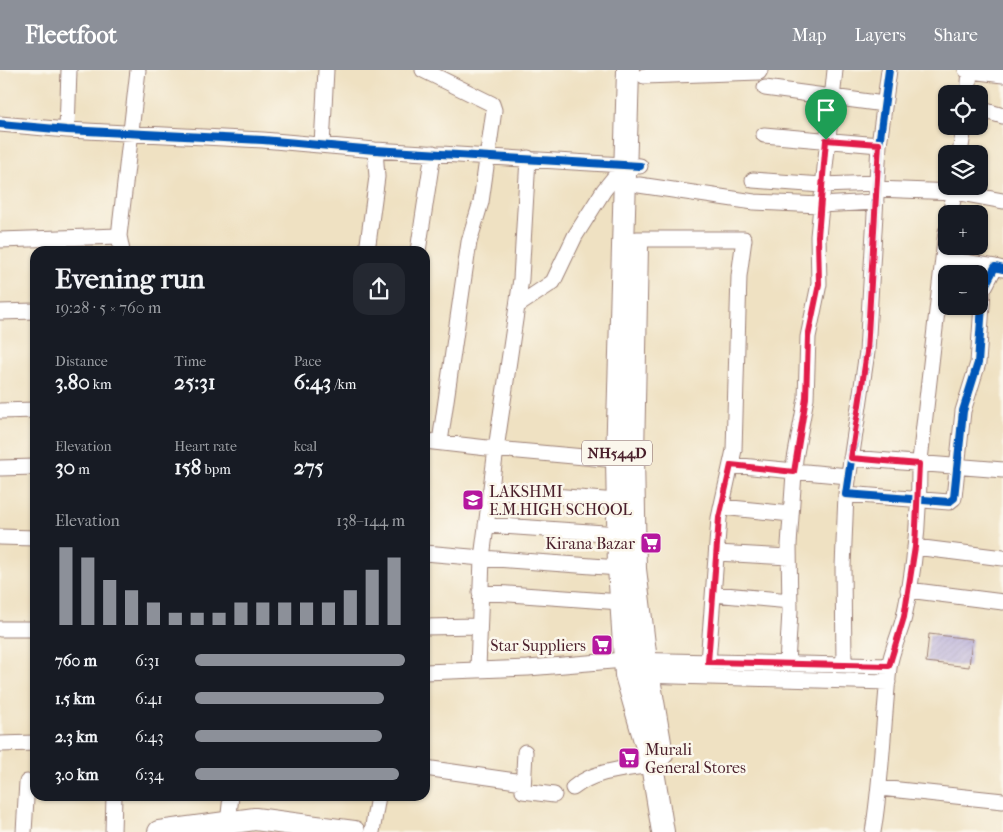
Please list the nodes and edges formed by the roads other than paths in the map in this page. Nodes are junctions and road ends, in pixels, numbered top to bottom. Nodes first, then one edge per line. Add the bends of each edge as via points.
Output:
1 (69, 70) edge
2 (138, 70) edge
3 (326, 70) edge
4 (423, 70) edge
5 (760, 70) edge
6 (835, 70) edge
7 (889, 70) edge
8 (968, 70) edge
9 (638, 72) edge
10 (999, 73) edge
11 (968, 85) edge
12 (765, 88) dead end
13 (831, 96) junction
14 (884, 104) junction
15 (988, 112) edge
16 (1003, 116) edge
17 (0, 124) edge
18 (67, 130) junction
19 (130, 134) junction
20 (764, 135) dead end
21 (826, 140) junction
22 (879, 144) junction
23 (322, 145) junction
24 (375, 150) junction
25 (433, 153) junction
26 (489, 156) junction
27 (528, 158) junction
28 (634, 172) junction
29 (753, 180) dead end
30 (822, 185) junction
31 (938, 189) edge
32 (876, 191) junction
33 (979, 195) edge
34 (1003, 201) edge
35 (820, 205) junction
36 (119, 236) junction
37 (637, 239) junction
38 (0, 240) edge
39 (121, 246) edge
40 (368, 246) edge
41 (419, 246) edge
42 (945, 255) edge
43 (945, 259) junction
44 (999, 268) edge
45 (517, 306) junction
46 (30, 311) edge
47 (0, 312) edge
48 (30, 410) edge
49 (0, 411) edge
50 (432, 442) edge
51 (496, 449) junction
52 (851, 458) junction
53 (616, 460) junction
54 (919, 464) junction
55 (731, 465) junction
56 (30, 467) edge
57 (958, 467) junction
58 (0, 468) edge
59 (1003, 470) edge
60 (794, 472) junction
61 (848, 476) junction
62 (490, 492) junction
63 (846, 494) junction
64 (919, 500) junction
65 (617, 501) junction
66 (721, 508) junction
67 (791, 514) junction
68 (486, 525) junction
69 (619, 534) junction
70 (0, 537) edge
71 (30, 538) edge
72 (915, 547) junction
73 (430, 553) edge
74 (717, 553) junction
75 (789, 557) junction
76 (482, 558) junction
77 (1003, 558) edge
78 (619, 568) junction
79 (908, 590) junction
80 (480, 592) junction
81 (714, 594) junction
82 (621, 602) junction
83 (790, 602) junction
84 (1003, 602) edge
85 (478, 626) junction
86 (430, 627) edge
87 (0, 629) edge
88 (30, 629) edge
89 (708, 662) junction
90 (788, 664) junction
91 (844, 665) junction
92 (889, 666) junction
93 (625, 668) junction
94 (647, 668) junction
95 (478, 669) junction
96 (430, 672) edge
97 (888, 682) junction
98 (30, 743) edge
99 (0, 744) edge
100 (525, 752) dead end
101 (652, 765) junction
102 (430, 769) edge
103 (27, 782) dead end
104 (523, 782) junction
105 (573, 788) dead end
106 (880, 788) junction
107 (554, 795) dead end
108 (114, 801) edge
109 (230, 801) edge
110 (377, 801) edge
111 (1003, 801) edge
112 (227, 828) edge
113 (286, 828) edge
114 (24, 832) edge
115 (113, 832) edge
116 (159, 832) edge
117 (354, 832) edge
118 (372, 832) edge
119 (663, 832) edge
120 (674, 832) edge
121 (873, 832) edge

1 - 18 street
2 - 19 street
3 - 23 street
4 - 26 street via 494,106
5 - 9 street
6 - 13 street
7 - 14 street
8 - 10 street
8 - 11 street
9 - 28 highway, NH544D
12 - 13 street
13 - 14 street
13 - 21 street
14 - 22 street
15 - 16 street
17 - 18 street
18 - 19 street
19 - 23 street
19 - 36 street
20 - 21 street
21 - 22 street
21 - 30 street
22 - 32 street
23 - 24 street
24 - 25 street
24 - 40 street via 377,177
25 - 26 street
25 - 41 street
26 - 27 street
26 - 50 street via 481,202 469,242
27 - 28 street
27 - 45 street
28 - 35 street via 737,201
28 - 37 highway, NH544D
28 - 45 street via 604,190 575,236 553,282
28 - 53 highway, NH544D
29 - 30 street
30 - 32 street
30 - 35 street
31 - 32 street
32 - 35 street
32 - 52 street via 867,352
33 - 34 street
35 - 60 street via 819,284 808,337 806,398
36 - 38 street
36 - 39 street
37 - 55 street via 744,239 739,276
37 - 94 highway, NH544D via 634,569
42 - 43 street
43 - 44 street
43 - 54 street
44 - 57 street via 983,290 978,363 963,412
45 - 51 street
46 - 47 street
48 - 49 street
50 - 51 street
51 - 53 street
51 - 62 street
52 - 54 street
52 - 61 street
53 - 65 highway, NH544D
54 - 57 street
54 - 64 street
55 - 60 street
55 - 66 street
56 - 58 street
57 - 59 street
57 - 64 street via 952,501
60 - 61 street
60 - 67 street
61 - 63 street
62 - 65 street
62 - 68 street
63 - 64 street
63 - 91 street
64 - 72 street
65 - 69 highway, NH544D
66 - 67 street
66 - 74 street
67 - 75 street
68 - 69 street
68 - 76 street
69 - 78 highway, NH544D
70 - 71 street
72 - 77 street
72 - 79 street
73 - 76 street
74 - 75 street
74 - 81 street
75 - 83 street
76 - 78 street
76 - 80 street
78 - 82 highway, NH544D
79 - 84 street
79 - 92 street via 904,617
80 - 82 street
80 - 85 street
81 - 83 street
81 - 89 street
82 - 93 highway, NH544D
83 - 90 street
85 - 86 street
85 - 95 street
87 - 88 street
89 - 90 street
89 - 94 street
90 - 91 street
91 - 92 street
92 - 97 street
93 - 94 street
93 - 95 street
93 - 101 highway, NH544D
94 - 97 street
94 - 120 highway, NH544D
95 - 96 street
97 - 106 street
98 - 99 street
100 - 104 street
101 - 105 street via 600,773
101 - 119 highway, NH544D
102 - 104 street
103 - 114 street
104 - 107 street via 524,792
106 - 111 street
106 - 121 street
108 - 115 street
109 - 112 street
110 - 118 street
112 - 113 highway via 255,820
112 - 116 highway
113 - 117 highway

